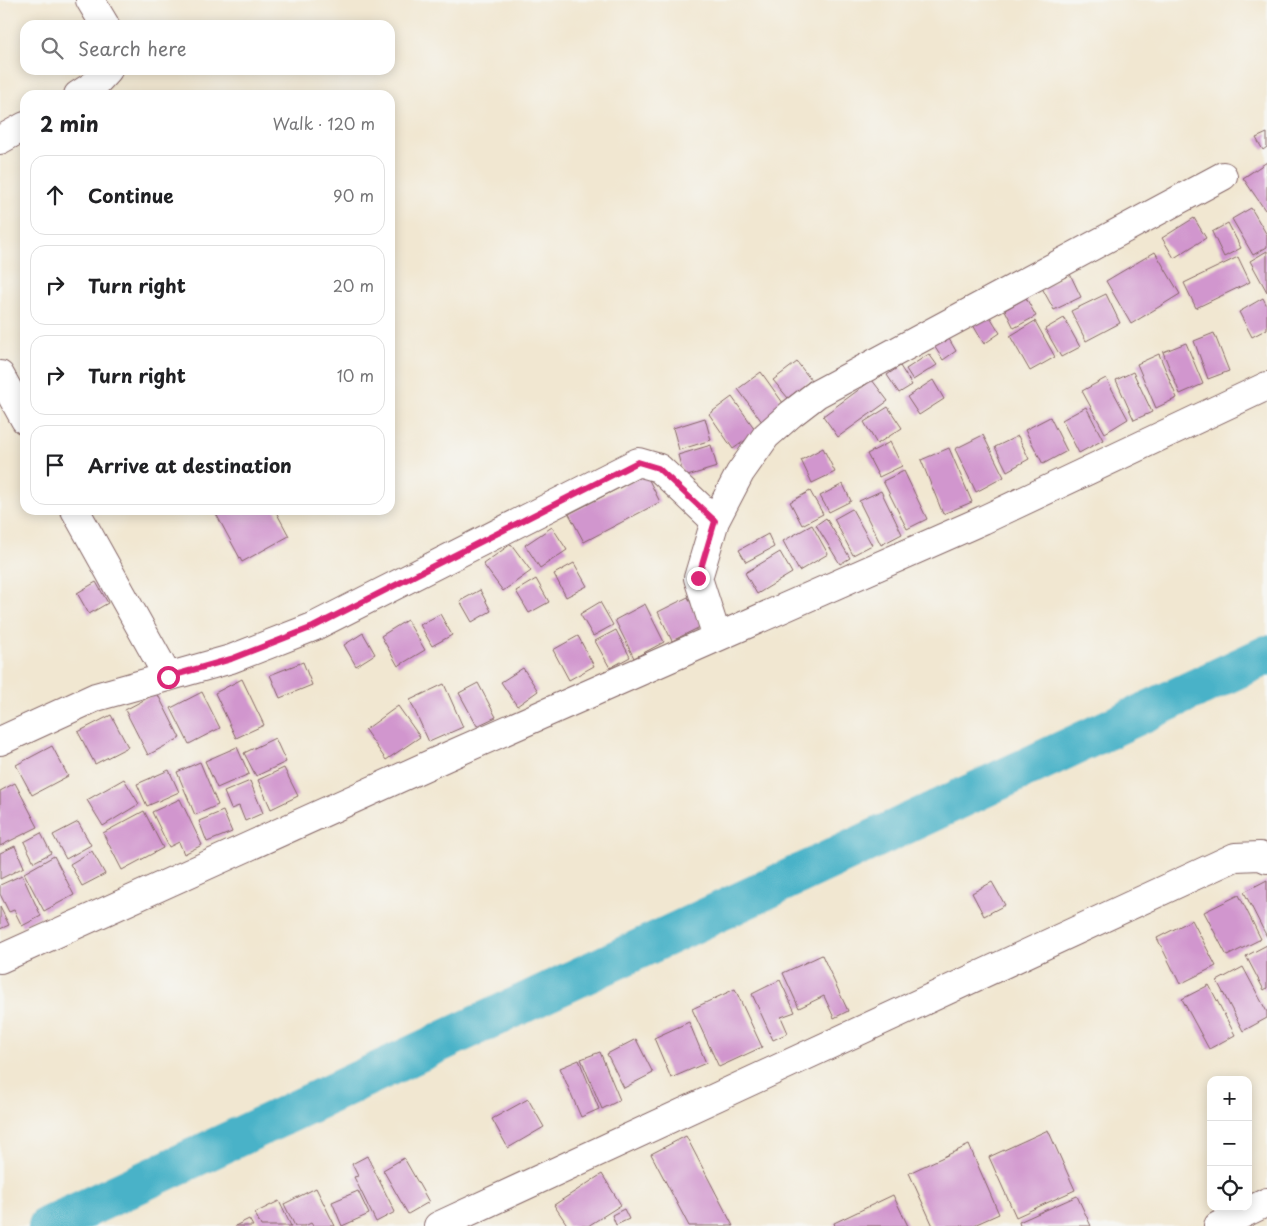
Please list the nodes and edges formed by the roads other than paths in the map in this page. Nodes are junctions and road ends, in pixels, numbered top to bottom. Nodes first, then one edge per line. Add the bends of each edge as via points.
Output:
1 (90, 0) edge
2 (102, 20) edge
3 (103, 75) edge
4 (86, 90) edge
5 (20, 129) edge
6 (0, 140) edge
7 (1223, 176) dead end
8 (0, 375) edge
9 (1267, 386) edge
10 (20, 411) edge
11 (78, 515) edge
12 (715, 521) junction
13 (717, 637) junction
14 (168, 677) junction
15 (0, 741) edge
16 (1267, 859) edge
17 (0, 959) edge
18 (1267, 1202) edge
19 (438, 1226) edge
20 (1218, 1226) edge

1 - 2 street
3 - 4 street
5 - 6 street
7 - 12 street via 817,394 766,436 740,473
8 - 10 street
9 - 13 street via 983,520
11 - 14 street
12 - 13 street via 698,578
12 - 14 street via 658,468 638,462 313,627 231,659
13 - 17 street
14 - 15 street via 96,697
16 - 19 street via 1260,856 1235,857
18 - 20 street

